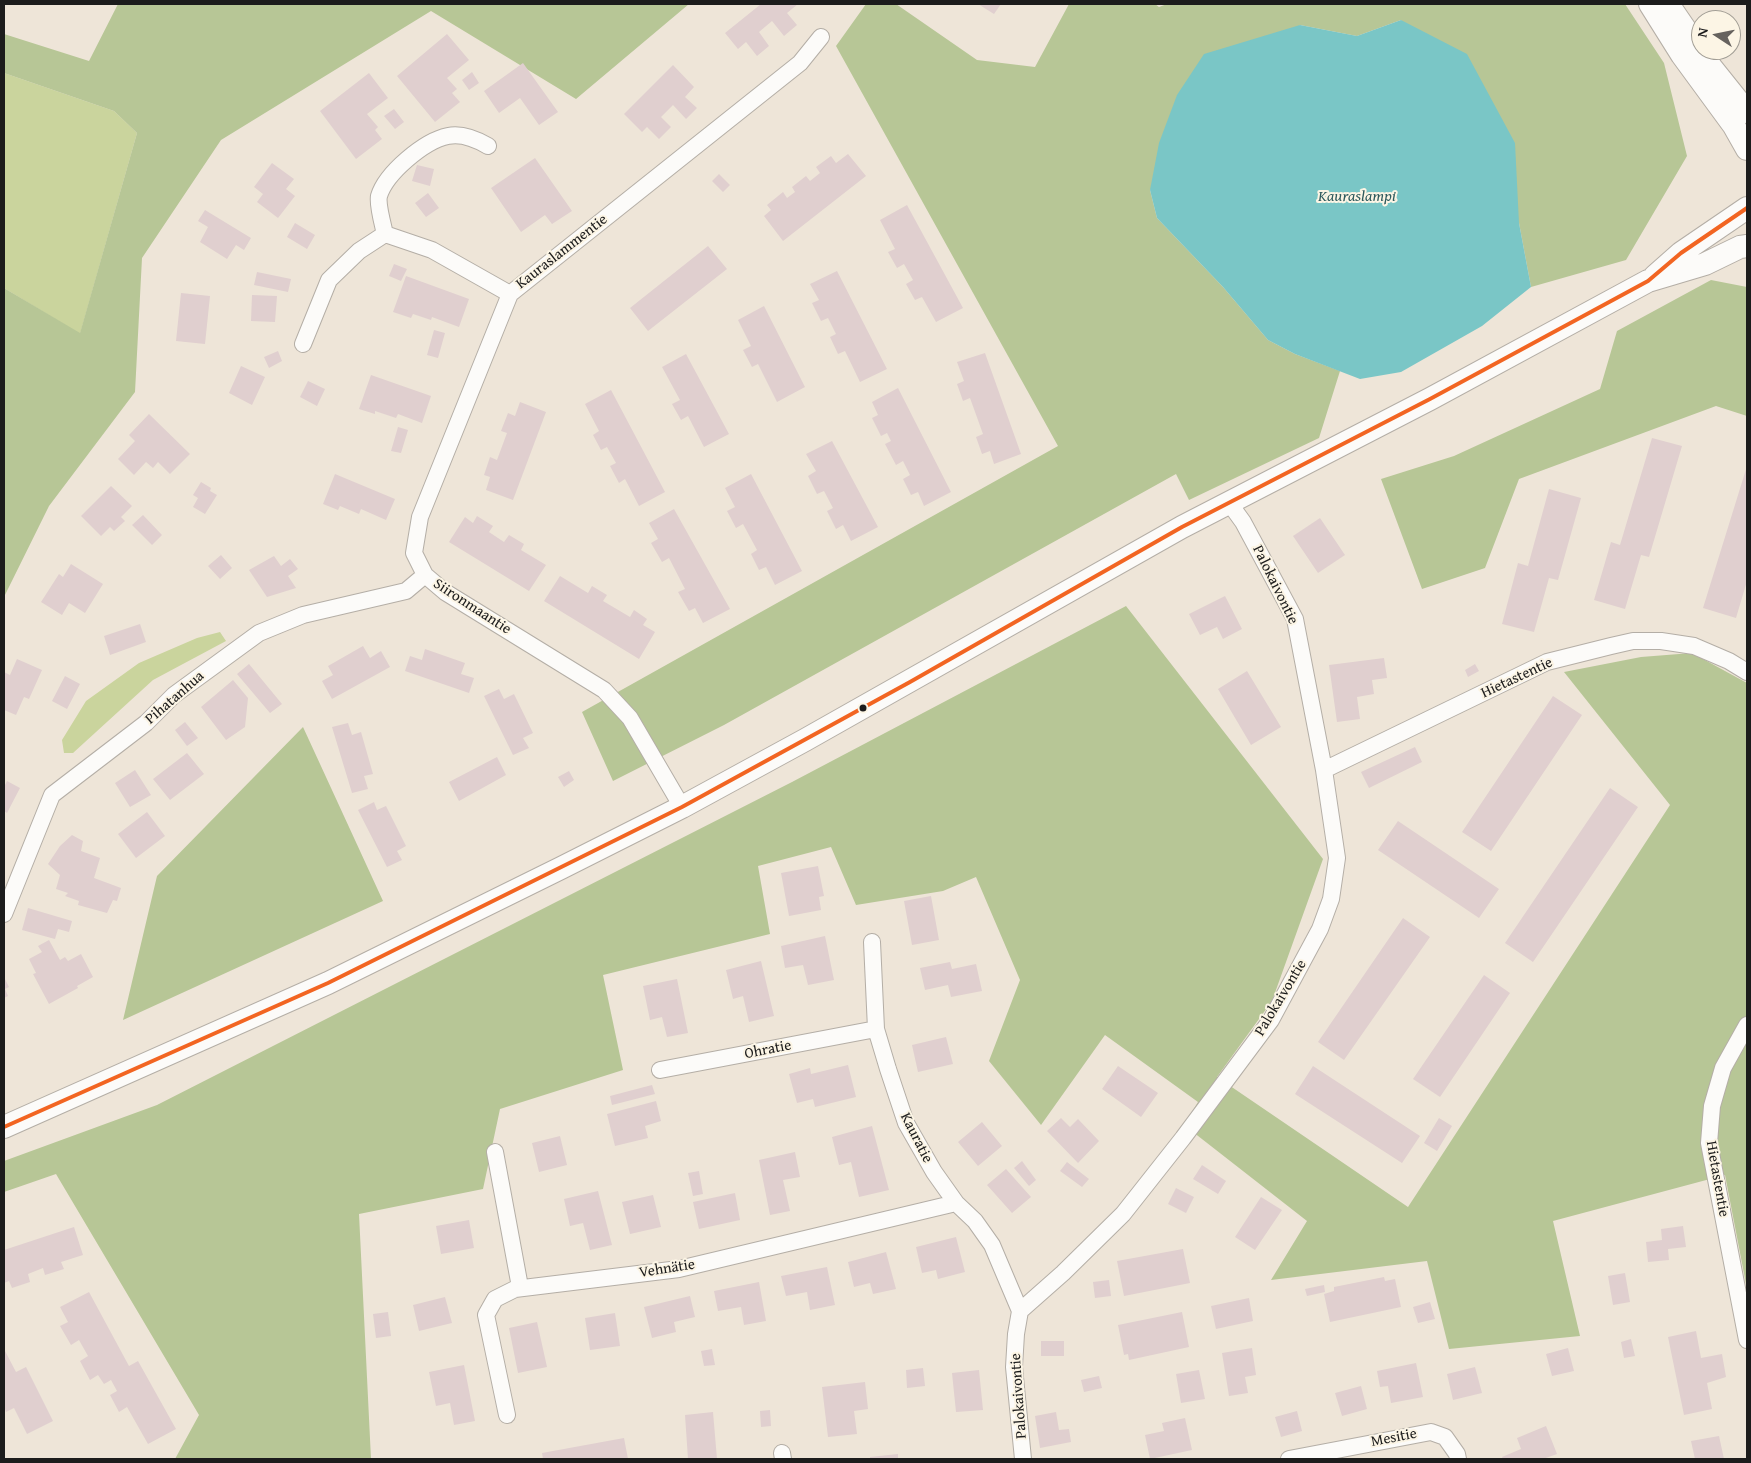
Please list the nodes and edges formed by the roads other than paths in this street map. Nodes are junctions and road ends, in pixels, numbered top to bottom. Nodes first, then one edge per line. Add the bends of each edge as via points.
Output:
1 (1650, 4) edge
2 (1668, 4) edge
3 (821, 36) dead end
4 (1747, 112) edge
5 (488, 146) dead end
6 (1747, 149) edge
7 (1747, 208) edge
8 (385, 234) junction
9 (1747, 246) edge
10 (1648, 282) junction
11 (510, 294) junction
12 (303, 344) dead end
13 (1230, 504) junction
14 (425, 575) junction
15 (1747, 672) edge
16 (1324, 770) junction
17 (682, 807) junction
18 (4, 914) edge
19 (872, 942) dead end
20 (1747, 1025) edge
21 (876, 1029) junction
22 (660, 1070) dead end
23 (4, 1127) edge
24 (495, 1152) dead end
25 (956, 1203) junction
26 (520, 1288) junction
27 (1020, 1311) junction
28 (1747, 1340) edge
29 (507, 1415) dead end
30 (1024, 1459) edge
31 (1289, 1459) edge
32 (1458, 1459) edge

1 - 6 main road
2 - 4 main road
3 - 11 street, Kauraslammentie via 800,63
5 - 8 street via 472,137 448,136 417,150 386,179 378,198
7 - 10 main road via 1681,253
8 - 11 street via 432,250
8 - 12 street via 359,251 328,280
9 - 10 main road via 1705,264
10 - 13 main road
11 - 14 street, Kauraslammentie via 420,517 414,553
13 - 16 street, Palokaivontie via 1295,619
13 - 17 main road via 1174,532
14 - 17 street, Siironmaantie via 445,592 604,690 630,718
14 - 18 street, Pihatanhua via 406,591 303,615 259,632 174,695 146,723 52,795
15 - 16 street, Hietastentie via 1694,646 1661,641 1633,641 1611,646 1547,662
16 - 27 street, Palokaivontie via 1337,858 1331,899 1320,930 1271,1020 1123,1214
17 - 23 main road via 328,982
19 - 21 street, Kauratie
20 - 28 street, Hietastentie via 1722,1068 1712,1106 1709,1143
21 - 22 street, Ohratie
21 - 25 street, Kauratie via 906,1123
24 - 26 street
25 - 26 street, Vehnätie via 679,1269
25 - 27 street, Kauratie via 975,1221 992,1245
26 - 29 street, Vehnätie via 496,1299 486,1315
27 - 30 street, Palokaivontie via 1014,1367
31 - 32 street, Mesitie via 1431,1432 1445,1437

